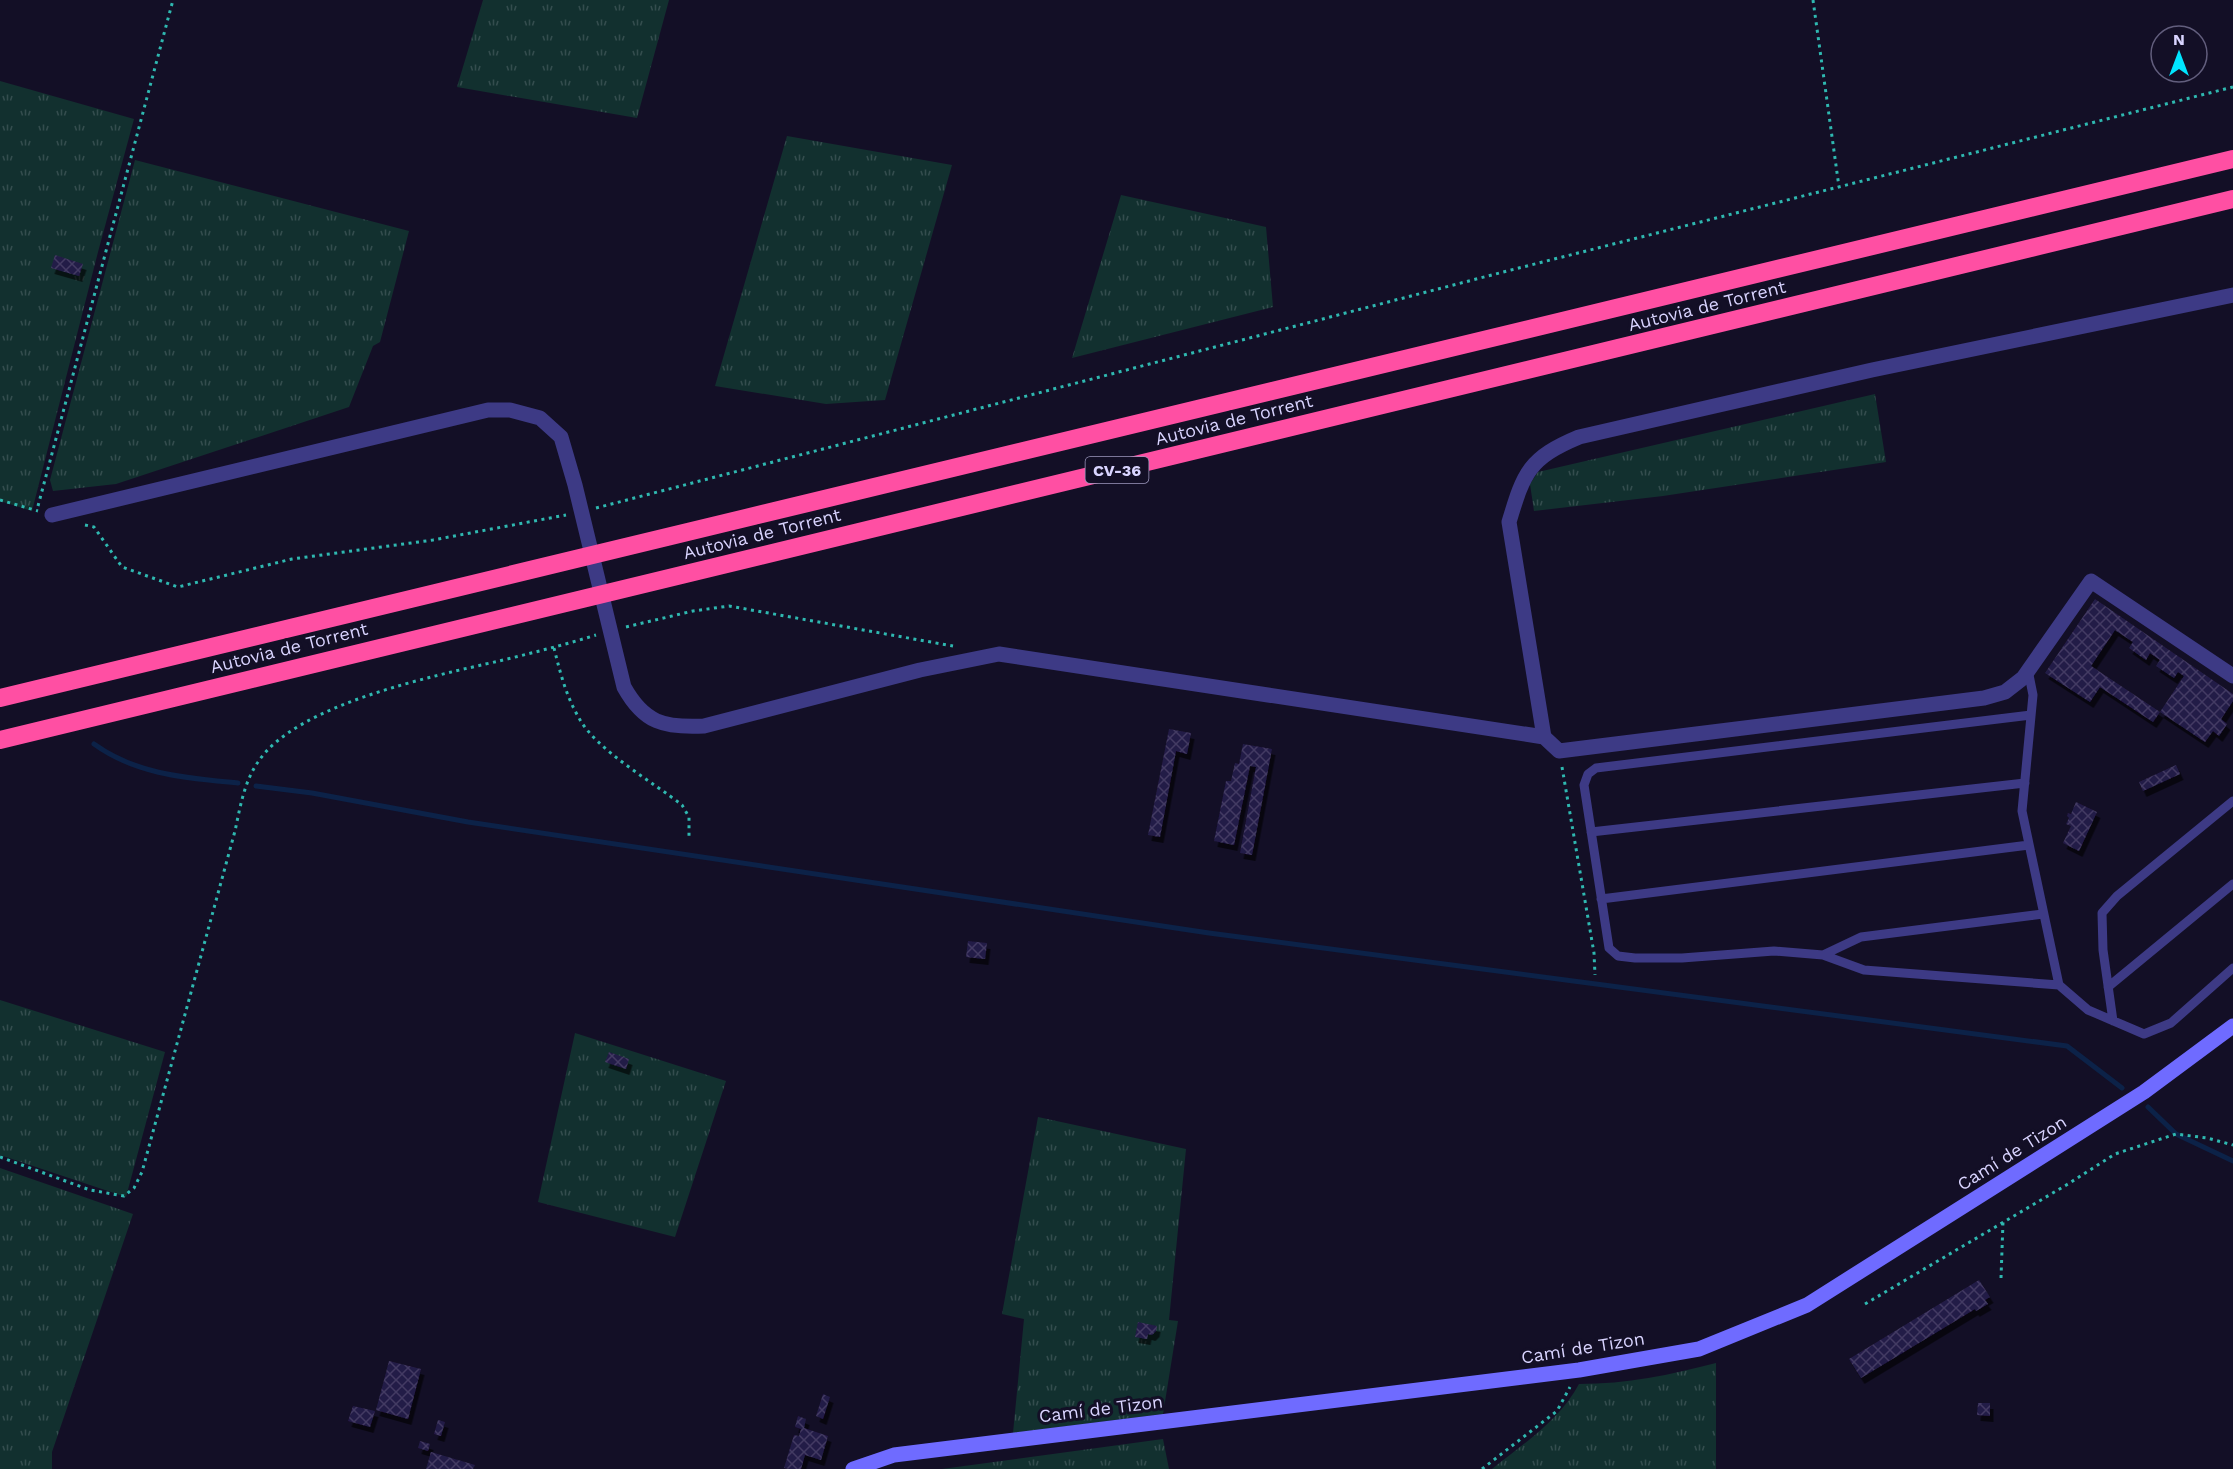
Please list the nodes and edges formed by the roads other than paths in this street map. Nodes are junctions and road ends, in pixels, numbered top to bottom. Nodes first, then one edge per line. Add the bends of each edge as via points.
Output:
1 (2233, 148) edge
2 (2233, 159) edge
3 (2233, 199) edge
4 (1928, 231) junction
5 (2233, 295) edge
6 (44, 513) road end
7 (2028, 670) junction
8 (2233, 676) edge
9 (0, 698) edge
10 (2031, 715) junction
11 (1544, 737) junction
12 (0, 740) edge
13 (2025, 783) junction
14 (2233, 801) edge
15 (1591, 832) junction
16 (2030, 845) junction
17 (2233, 884) edge
18 (1601, 899) junction
19 (2043, 914) junction
20 (1823, 955) junction
21 (2233, 968) edge
22 (2059, 985) junction
23 (2108, 987) junction
24 (2113, 1021) junction
25 (2233, 1026) edge
26 (853, 1469) edge

1 - 4 highway
2 - 4 highway, Autovia de Torrent / CV-36
3 - 12 highway, Autovia de Torrent / CV-36
4 - 9 highway, Autovia de Torrent / CV-36
5 - 11 street via 1872,370 1579,437 1554,447 1533,464 1519,488 1509,522
6 - 11 street via 488,410 510,410 540,417 561,437 624,687 634,705 654,720 676,727 704,726 920,670 999,654
7 - 8 street via 2091,581
7 - 10 lane via 2033,695
7 - 11 street via 2006,692 1984,698 1559,751
10 - 13 lane
10 - 15 lane via 1596,768 1588,774 1584,785
13 - 15 lane
13 - 16 lane via 2022,812
14 - 23 lane via 2117,896 2102,913
15 - 18 lane
16 - 18 lane
16 - 19 lane
17 - 23 lane
18 - 20 lane via 1609,948 1618,956 1682,958 1774,951
19 - 20 lane via 1861,937
19 - 22 lane
20 - 22 lane via 1864,969
21 - 24 lane via 2170,1023 2144,1034
22 - 24 lane via 2088,1010
23 - 24 lane
25 - 26 street, Camí de Tizon via 2144,1092 1807,1305 1699,1349 1579,1370 894,1455

